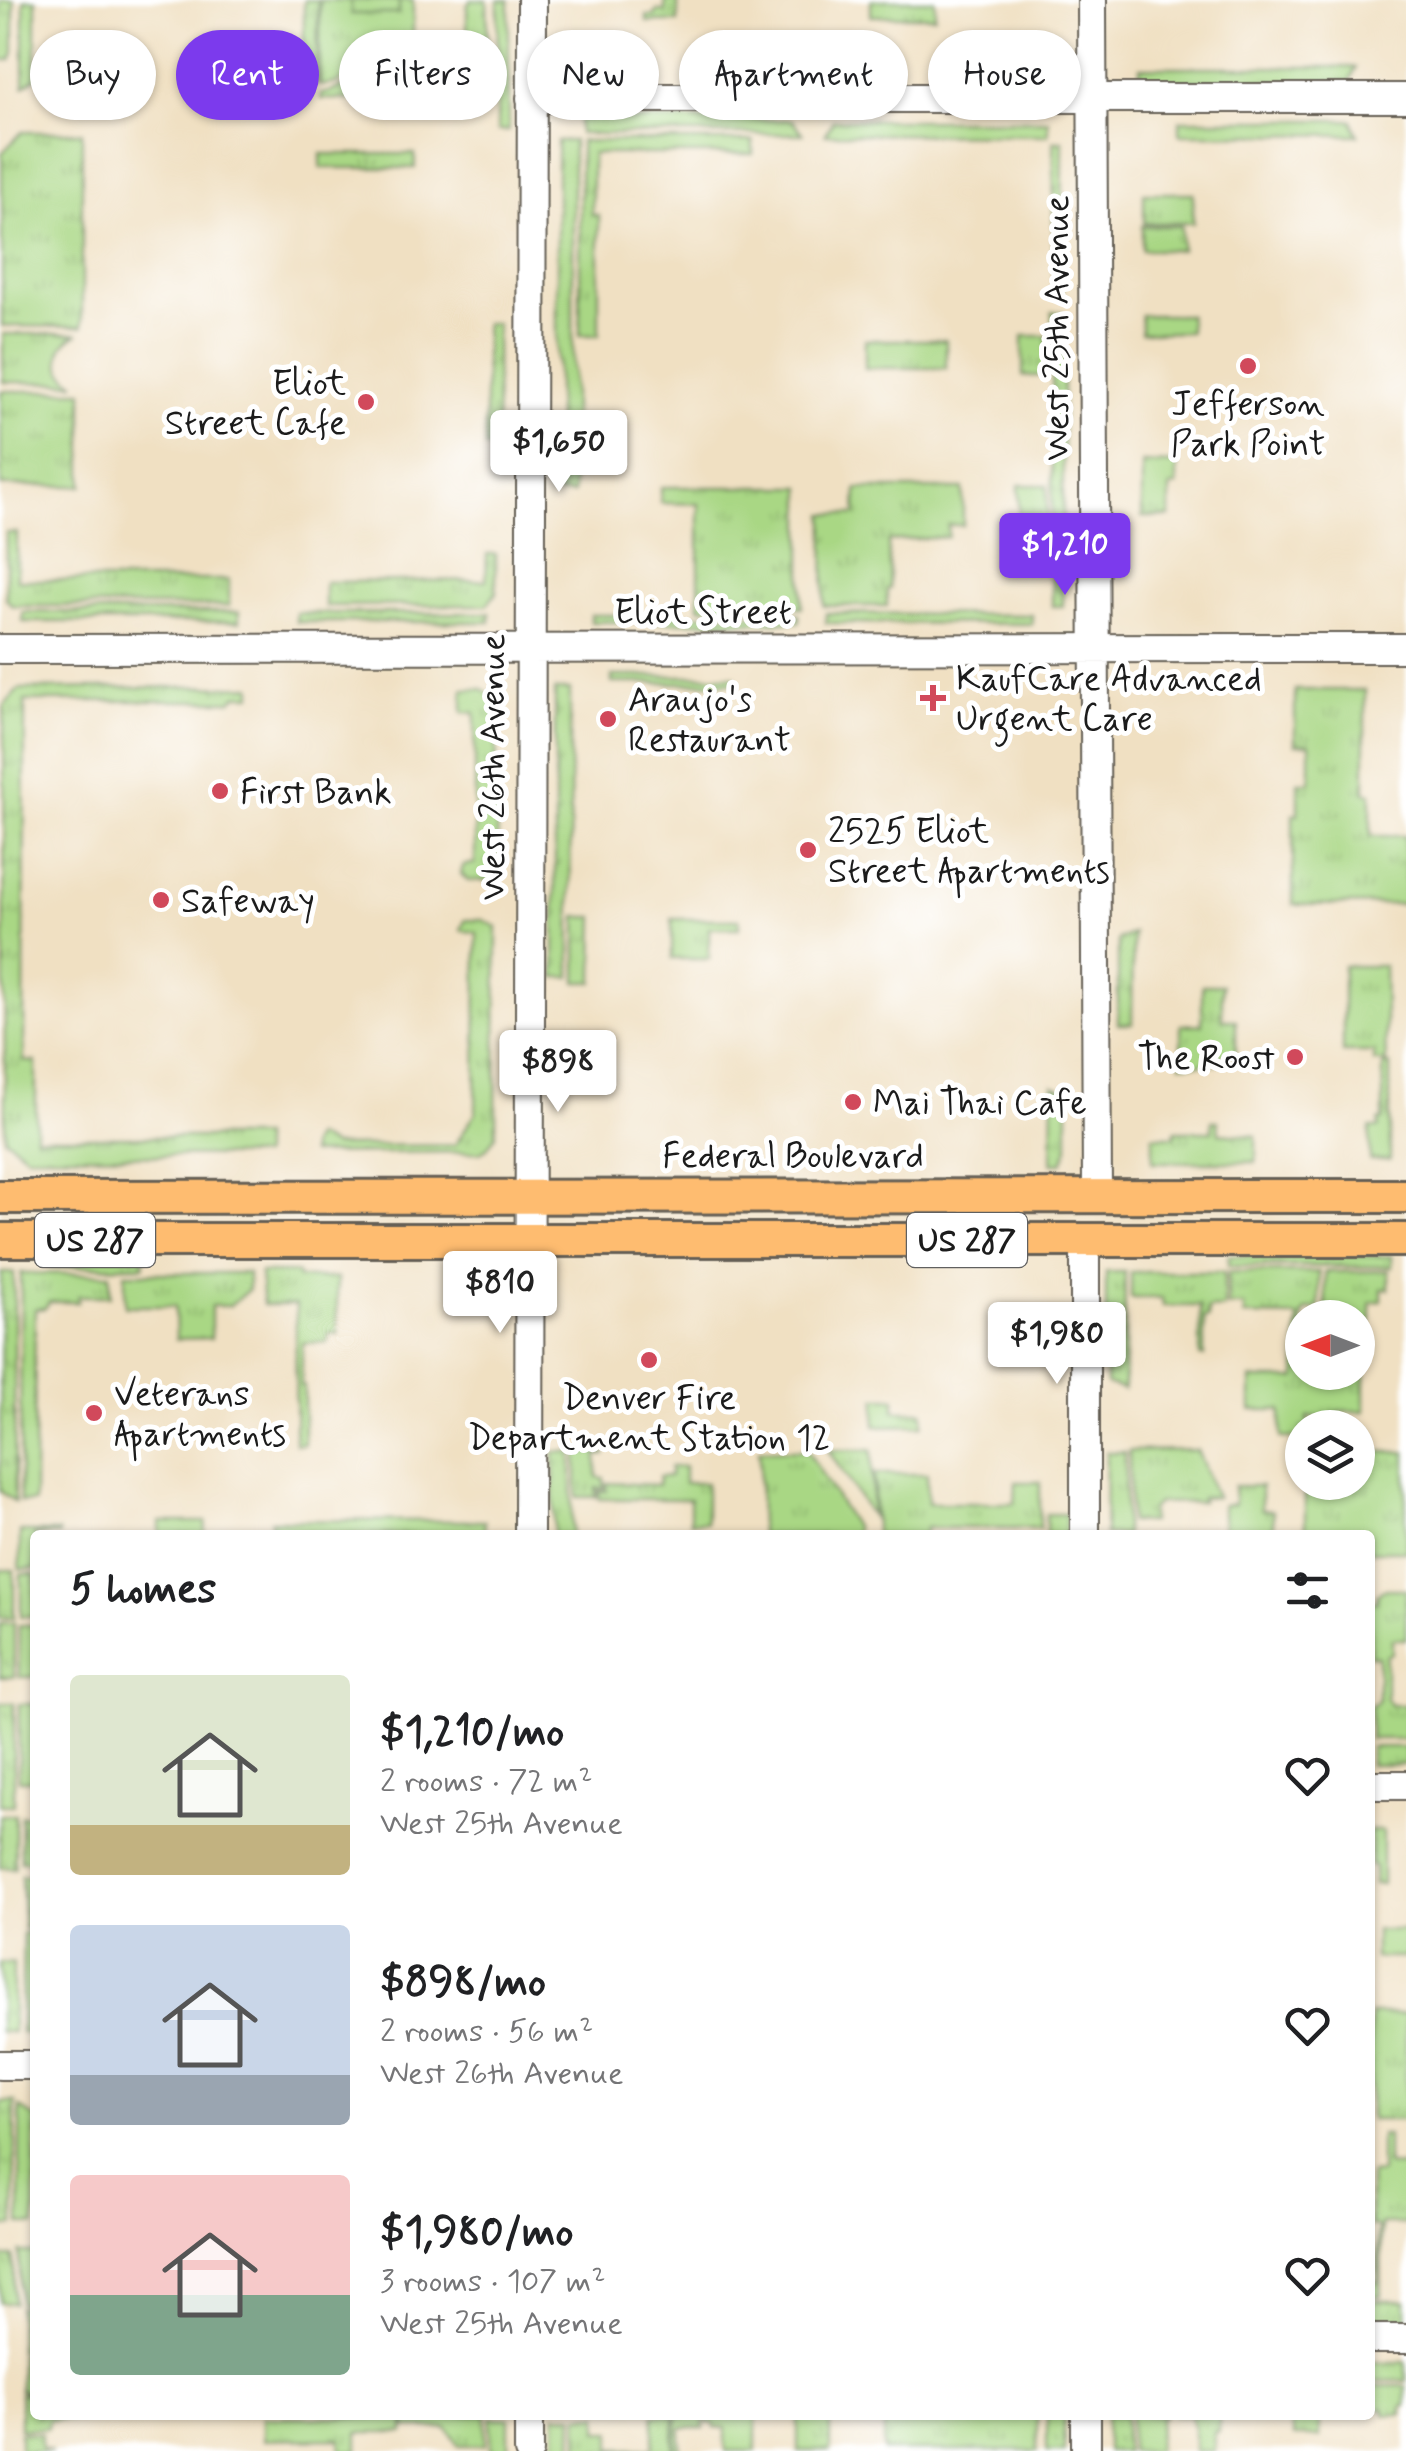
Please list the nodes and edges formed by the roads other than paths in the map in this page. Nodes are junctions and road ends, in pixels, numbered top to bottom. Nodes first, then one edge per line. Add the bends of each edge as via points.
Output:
1 (532, 0) edge
2 (1092, 0) edge
3 (532, 30) edge
4 (659, 98) edge
5 (1093, 98) junction
6 (1406, 98) edge
7 (532, 120) edge
8 (530, 648) junction
9 (1094, 648) junction
10 (1406, 648) edge
11 (0, 649) edge
12 (529, 1195) junction
13 (1097, 1195) junction
14 (0, 1196) edge
15 (1406, 1196) edge
16 (0, 1240) edge
17 (529, 1240) junction
18 (1085, 1240) junction
19 (1406, 1240) edge
20 (529, 1530) edge
21 (1086, 1530) edge
22 (1375, 1784) edge
23 (1406, 1784) edge
24 (0, 2065) edge
25 (30, 2065) edge
26 (1375, 2340) edge
27 (1406, 2340) edge
28 (529, 2420) edge
29 (1086, 2420) edge
30 (529, 2451) edge
31 (1086, 2451) edge

1 - 3 street, West 26th Avenue
2 - 5 street, West 25th Avenue
4 - 5 street
5 - 6 street
5 - 9 street, West 25th Avenue
7 - 8 street, West 26th Avenue
8 - 9 street, Eliot Street
8 - 11 street, Eliot Street
8 - 12 street, West 26th Avenue
9 - 10 street, Eliot Street
9 - 13 street, West 25th Avenue
12 - 13 main road, Federal Boulevard / US 287
12 - 14 main road, Federal Boulevard / US 287
12 - 17 street, West 26th Avenue
13 - 15 main road, Federal Boulevard / US 287
16 - 17 main road, US 287
17 - 18 main road, US 287
17 - 20 street, West 26th Avenue
18 - 19 main road, US 287
18 - 21 street
22 - 23 street
24 - 25 street
26 - 27 street
28 - 30 street
29 - 31 street

